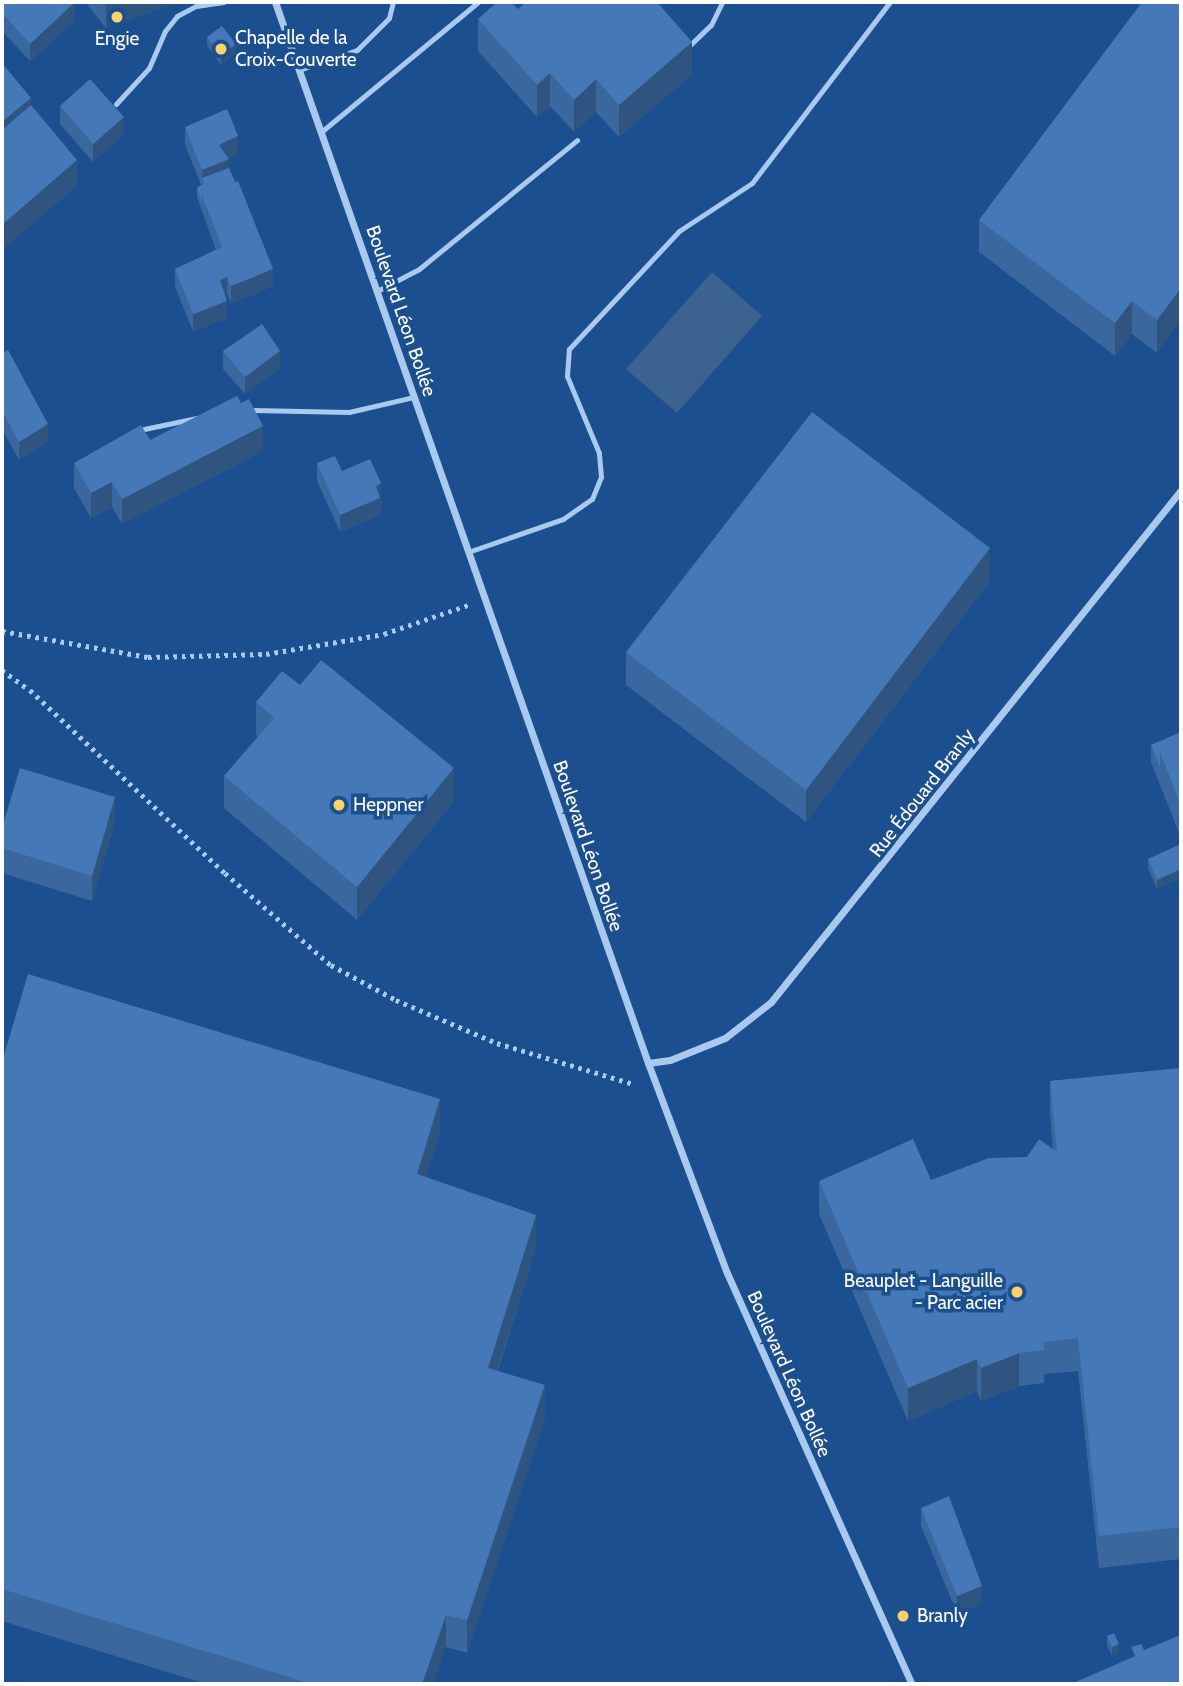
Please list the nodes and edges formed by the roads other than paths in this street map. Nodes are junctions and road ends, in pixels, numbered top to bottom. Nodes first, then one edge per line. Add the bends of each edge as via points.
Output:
1 (224, 2) edge
2 (275, 2) edge
3 (393, 2) edge
4 (478, 2) edge
5 (722, 2) edge
6 (890, 2) edge
7 (686, 48) edge
8 (299, 70) junction
9 (116, 104) edge
10 (321, 132) junction
11 (577, 140) dead end
12 (377, 291) junction
13 (414, 397) junction
14 (235, 409) edge
15 (211, 415) edge
16 (144, 429) edge
17 (1181, 490) edge
18 (468, 552) junction
19 (648, 1063) junction
20 (912, 1684) edge

1 - 9 lane via 196,6 177,16 164,31 149,68
2 - 8 street, Boulevard Léon Bollée
3 - 8 lane via 389,18 356,50
4 - 10 lane
5 - 7 lane via 711,25
6 - 18 lane via 752,183 679,231 569,349 567,376 599,453 601,477 592,499 563,519
8 - 10 street, Boulevard Léon Bollée
10 - 12 street, Boulevard Léon Bollée
11 - 12 lane via 419,269
12 - 13 street, Boulevard Léon Bollée
13 - 14 lane via 349,412
13 - 18 street, Boulevard Léon Bollée
15 - 16 lane
17 - 19 street, Rue Édouard Branly via 772,1002 725,1038 670,1060
18 - 19 street, Boulevard Léon Bollée
19 - 20 street, Boulevard Léon Bollée via 726,1273

